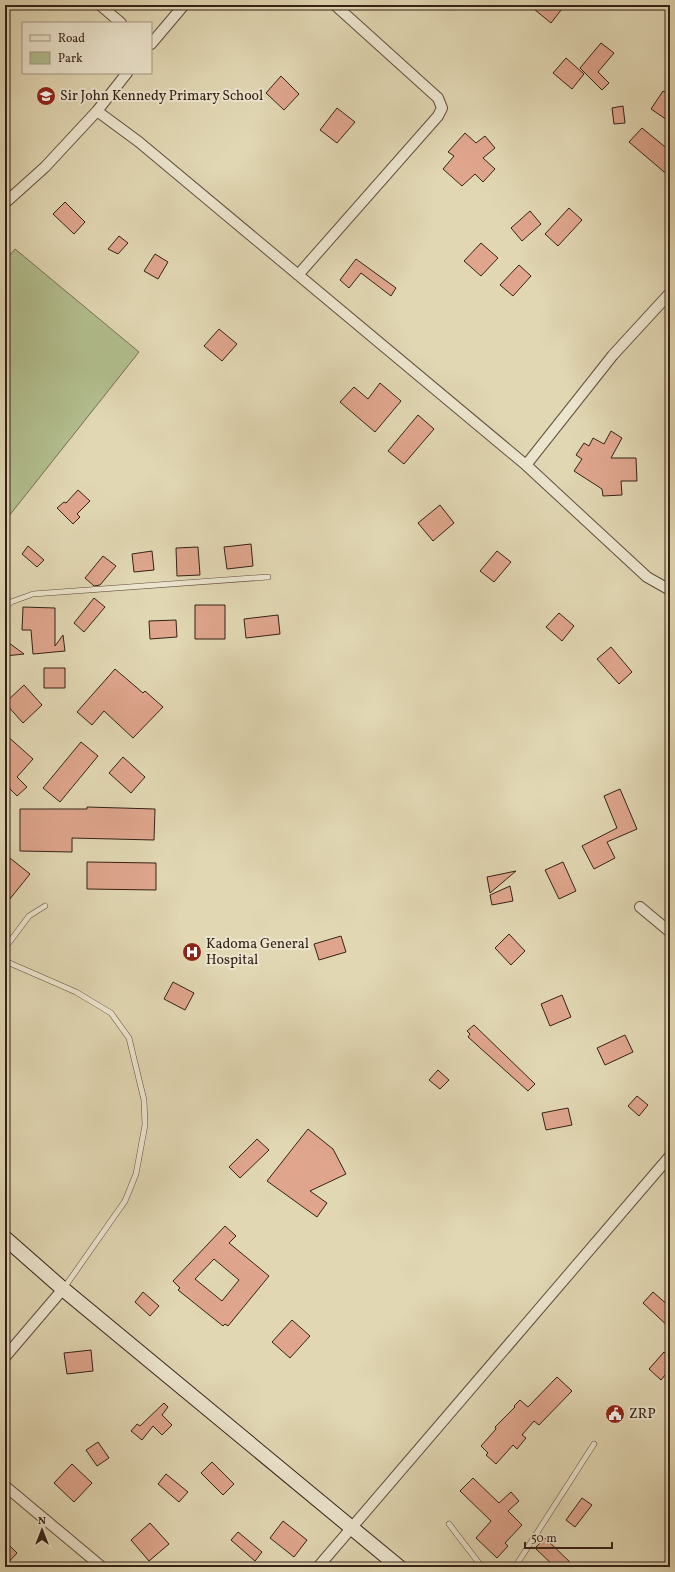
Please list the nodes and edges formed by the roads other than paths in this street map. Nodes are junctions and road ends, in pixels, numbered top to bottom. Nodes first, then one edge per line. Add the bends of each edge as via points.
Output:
1 (100, 5) edge
2 (184, 5) edge
3 (335, 5) edge
4 (120, 22) edge
5 (152, 43) edge
6 (127, 74) edge
7 (96, 111) junction
8 (5, 204) edge
9 (298, 275) junction
10 (670, 293) edge
11 (526, 465) junction
12 (268, 577) dead end
13 (670, 590) edge
14 (5, 607) edge
15 (45, 906) dead end
16 (640, 907) dead end
17 (670, 932) edge
18 (5, 948) edge
19 (5, 961) edge
20 (670, 1156) edge
21 (5, 1238) edge
22 (63, 1289) junction
23 (5, 1357) edge
24 (594, 1444) dead end
25 (5, 1486) edge
26 (449, 1524) dead end
27 (351, 1527) junction
28 (102, 1567) edge
29 (318, 1567) edge
30 (399, 1567) edge
31 (482, 1567) edge
32 (515, 1567) edge

1 - 4 street
2 - 5 street
3 - 9 street via 438,98 442,108 438,116
6 - 7 street
7 - 8 street
7 - 9 street via 139,142
9 - 11 street
10 - 11 street via 613,355
11 - 13 street via 647,577
12 - 14 lane via 32,594
15 - 18 lane via 29,916
16 - 17 street
19 - 22 lane via 76,992 111,1013 129,1038 144,1100 145,1125 136,1174 125,1201
20 - 27 street
21 - 22 main road
22 - 23 street
22 - 27 main road
24 - 32 lane
25 - 28 street
26 - 31 lane
27 - 29 street
27 - 30 main road

